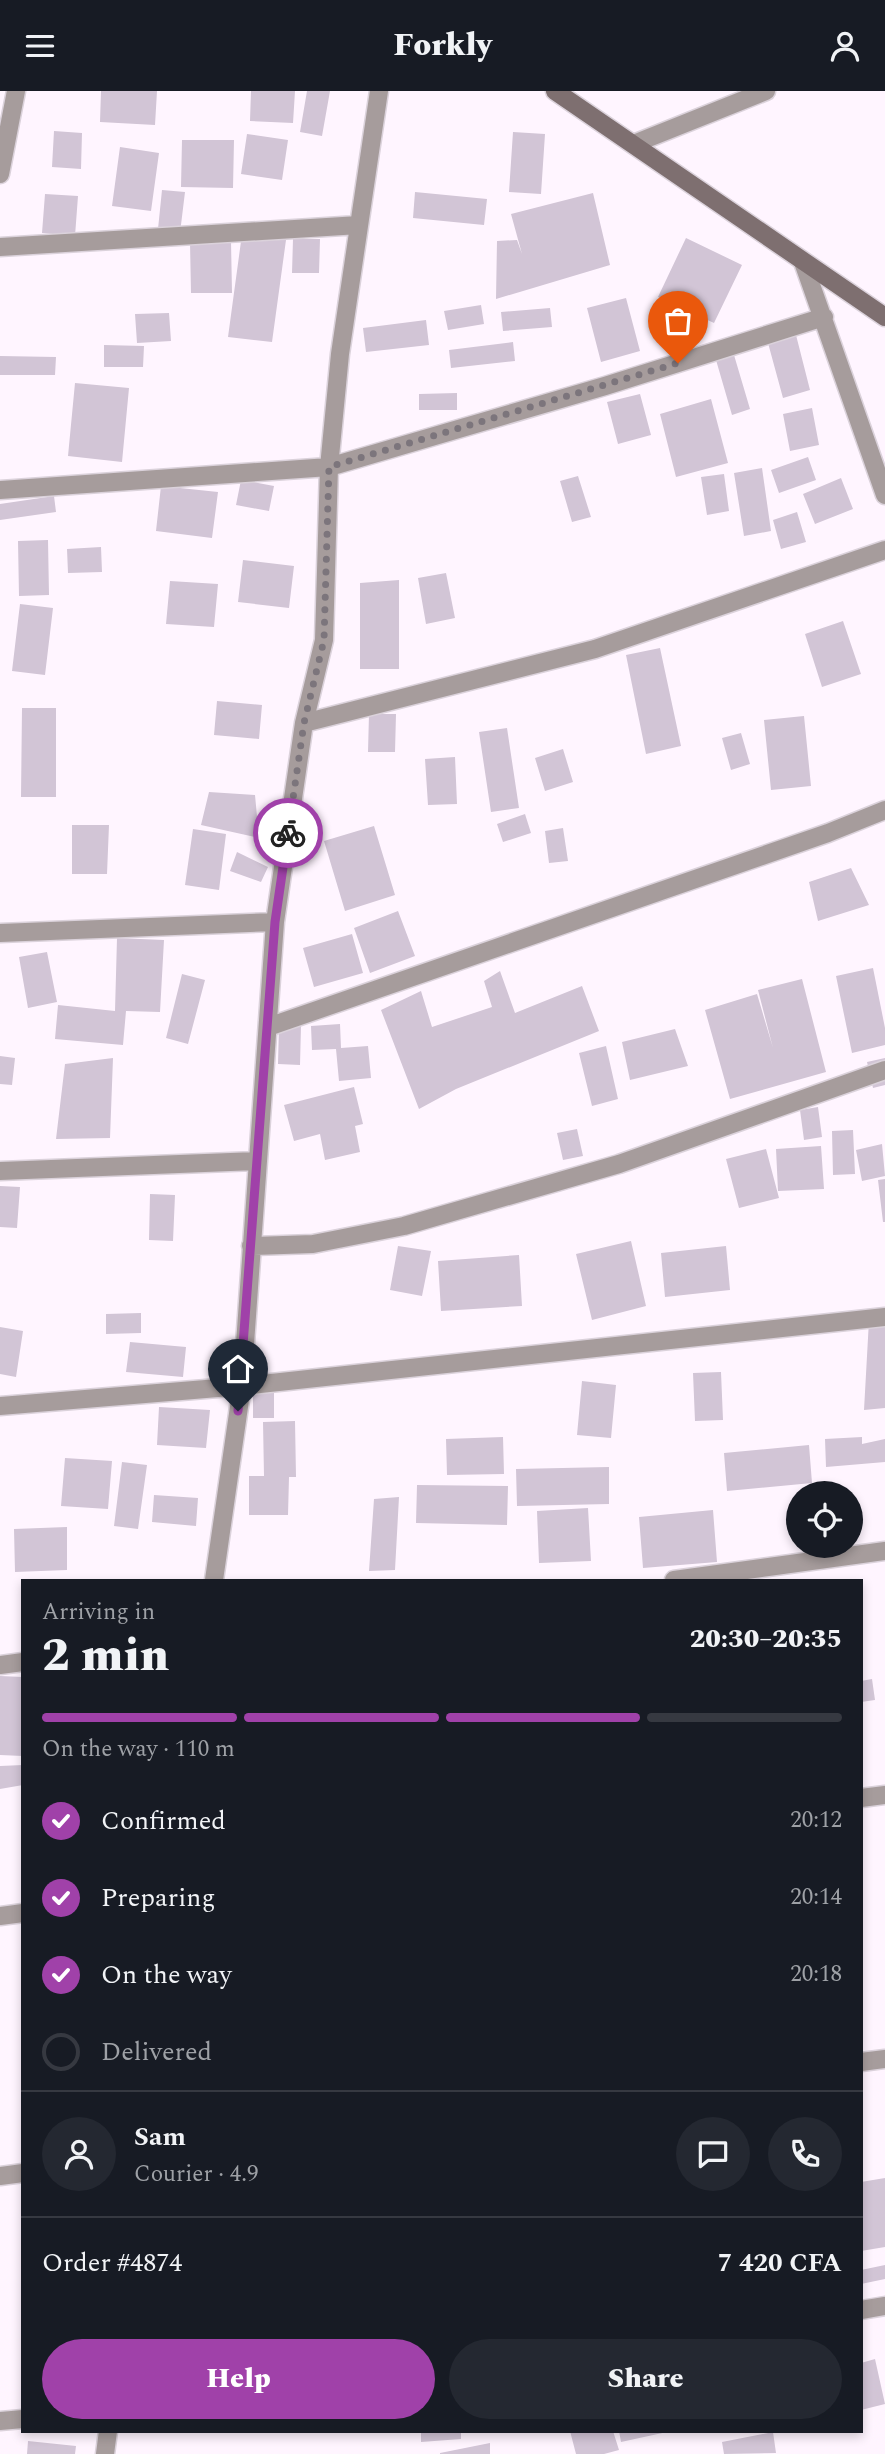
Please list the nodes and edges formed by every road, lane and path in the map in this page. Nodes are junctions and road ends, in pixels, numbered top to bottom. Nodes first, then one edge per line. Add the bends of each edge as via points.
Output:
1 (16, 91) edge
2 (379, 91) edge
3 (555, 91) edge
4 (766, 91) edge
5 (636, 143) junction
6 (0, 174) edge
7 (359, 225) junction
8 (0, 247) edge
9 (803, 262) junction
10 (824, 317) junction
11 (885, 317) edge
12 (329, 467) junction
13 (0, 490) edge
14 (885, 495) edge
15 (885, 550) edge
16 (304, 723) junction
17 (885, 810) edge
18 (275, 922) junction
19 (0, 933) edge
20 (268, 1027) junction
21 (885, 1070) edge
22 (258, 1161) junction
23 (0, 1171) edge
24 (251, 1247) junction
25 (885, 1317) edge
26 (242, 1386) junction
27 (0, 1406) edge
28 (885, 1551) edge
29 (214, 1579) edge
30 (681, 1579) edge
31 (21, 1662) edge
32 (0, 1665) edge
33 (885, 1795) edge
34 (863, 1798) edge
35 (21, 1913) edge
36 (0, 1916) edge
37 (885, 2059) edge
38 (863, 2062) edge
39 (21, 2173) edge
40 (0, 2176) edge
41 (885, 2306) edge
42 (863, 2310) edge
43 (21, 2419) edge
44 (0, 2421) edge
45 (108, 2433) edge
46 (105, 2454) edge

1 - 6 street
2 - 7 street
3 - 5 street
4 - 5 street
5 - 9 street
7 - 8 street
7 - 12 street
9 - 10 street
9 - 11 street
10 - 12 street
10 - 14 street
12 - 13 street
12 - 16 street via 324,640
15 - 16 street via 596,649
16 - 18 street
17 - 20 street via 828,834
18 - 19 street
18 - 20 street
20 - 22 street
21 - 24 street via 619,1164 404,1226 313,1244
22 - 23 street
22 - 24 street
24 - 26 street
25 - 26 street
26 - 27 street
26 - 29 street
28 - 30 street
31 - 32 street
33 - 34 street
35 - 36 street
37 - 38 street
39 - 40 street
41 - 42 street
43 - 44 street
45 - 46 street

